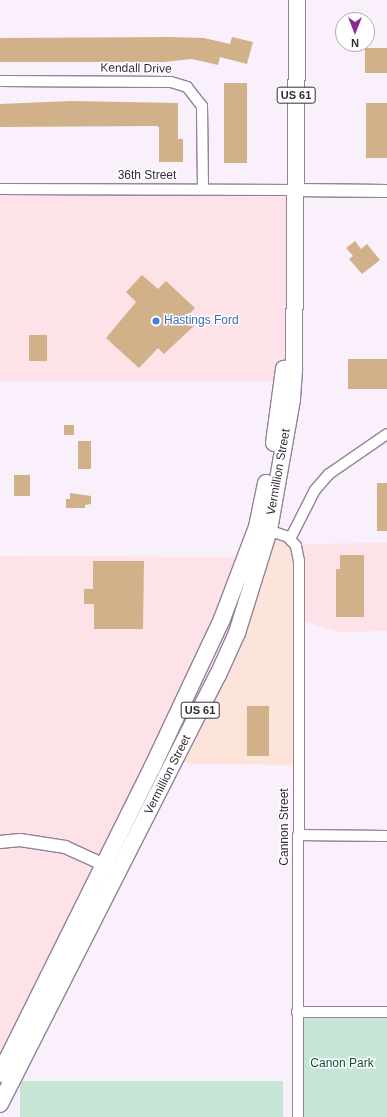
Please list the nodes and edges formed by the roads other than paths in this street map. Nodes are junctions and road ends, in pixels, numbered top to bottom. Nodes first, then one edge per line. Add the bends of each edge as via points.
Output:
1 (297, 0) edge
2 (0, 82) edge
3 (0, 189) edge
4 (203, 189) junction
5 (294, 190) junction
6 (387, 191) edge
7 (387, 434) edge
8 (263, 528) junction
9 (290, 539) junction
10 (298, 835) junction
11 (387, 836) edge
12 (0, 842) edge
13 (104, 864) junction
14 (118, 872) junction
15 (297, 1012) junction
16 (387, 1012) edge
17 (0, 1074) edge
18 (0, 1104) edge
19 (298, 1117) edge

1 - 5 highway, US 61
2 - 4 street, Kendall Drive via 171,82 187,87 202,106
3 - 4 street, 36th Street
4 - 5 street, 36th Street
5 - 6 street
5 - 8 highway, Vermillion Street / US 61 via 294,284
7 - 9 street via 329,474 315,490
8 - 9 street
8 - 13 highway, Vermillion Street / US 61
8 - 14 highway, Vermillion Street / US 61 via 237,633
9 - 10 street, Cannon Street via 296,546 299,561
10 - 11 street
10 - 15 street, Cannon Street
12 - 13 street via 20,840 53,844
13 - 14 street
13 - 17 highway, Vermillion Street / US 61
14 - 18 highway, Vermillion Street / US 61
15 - 16 street
15 - 19 street, Cannon Street

